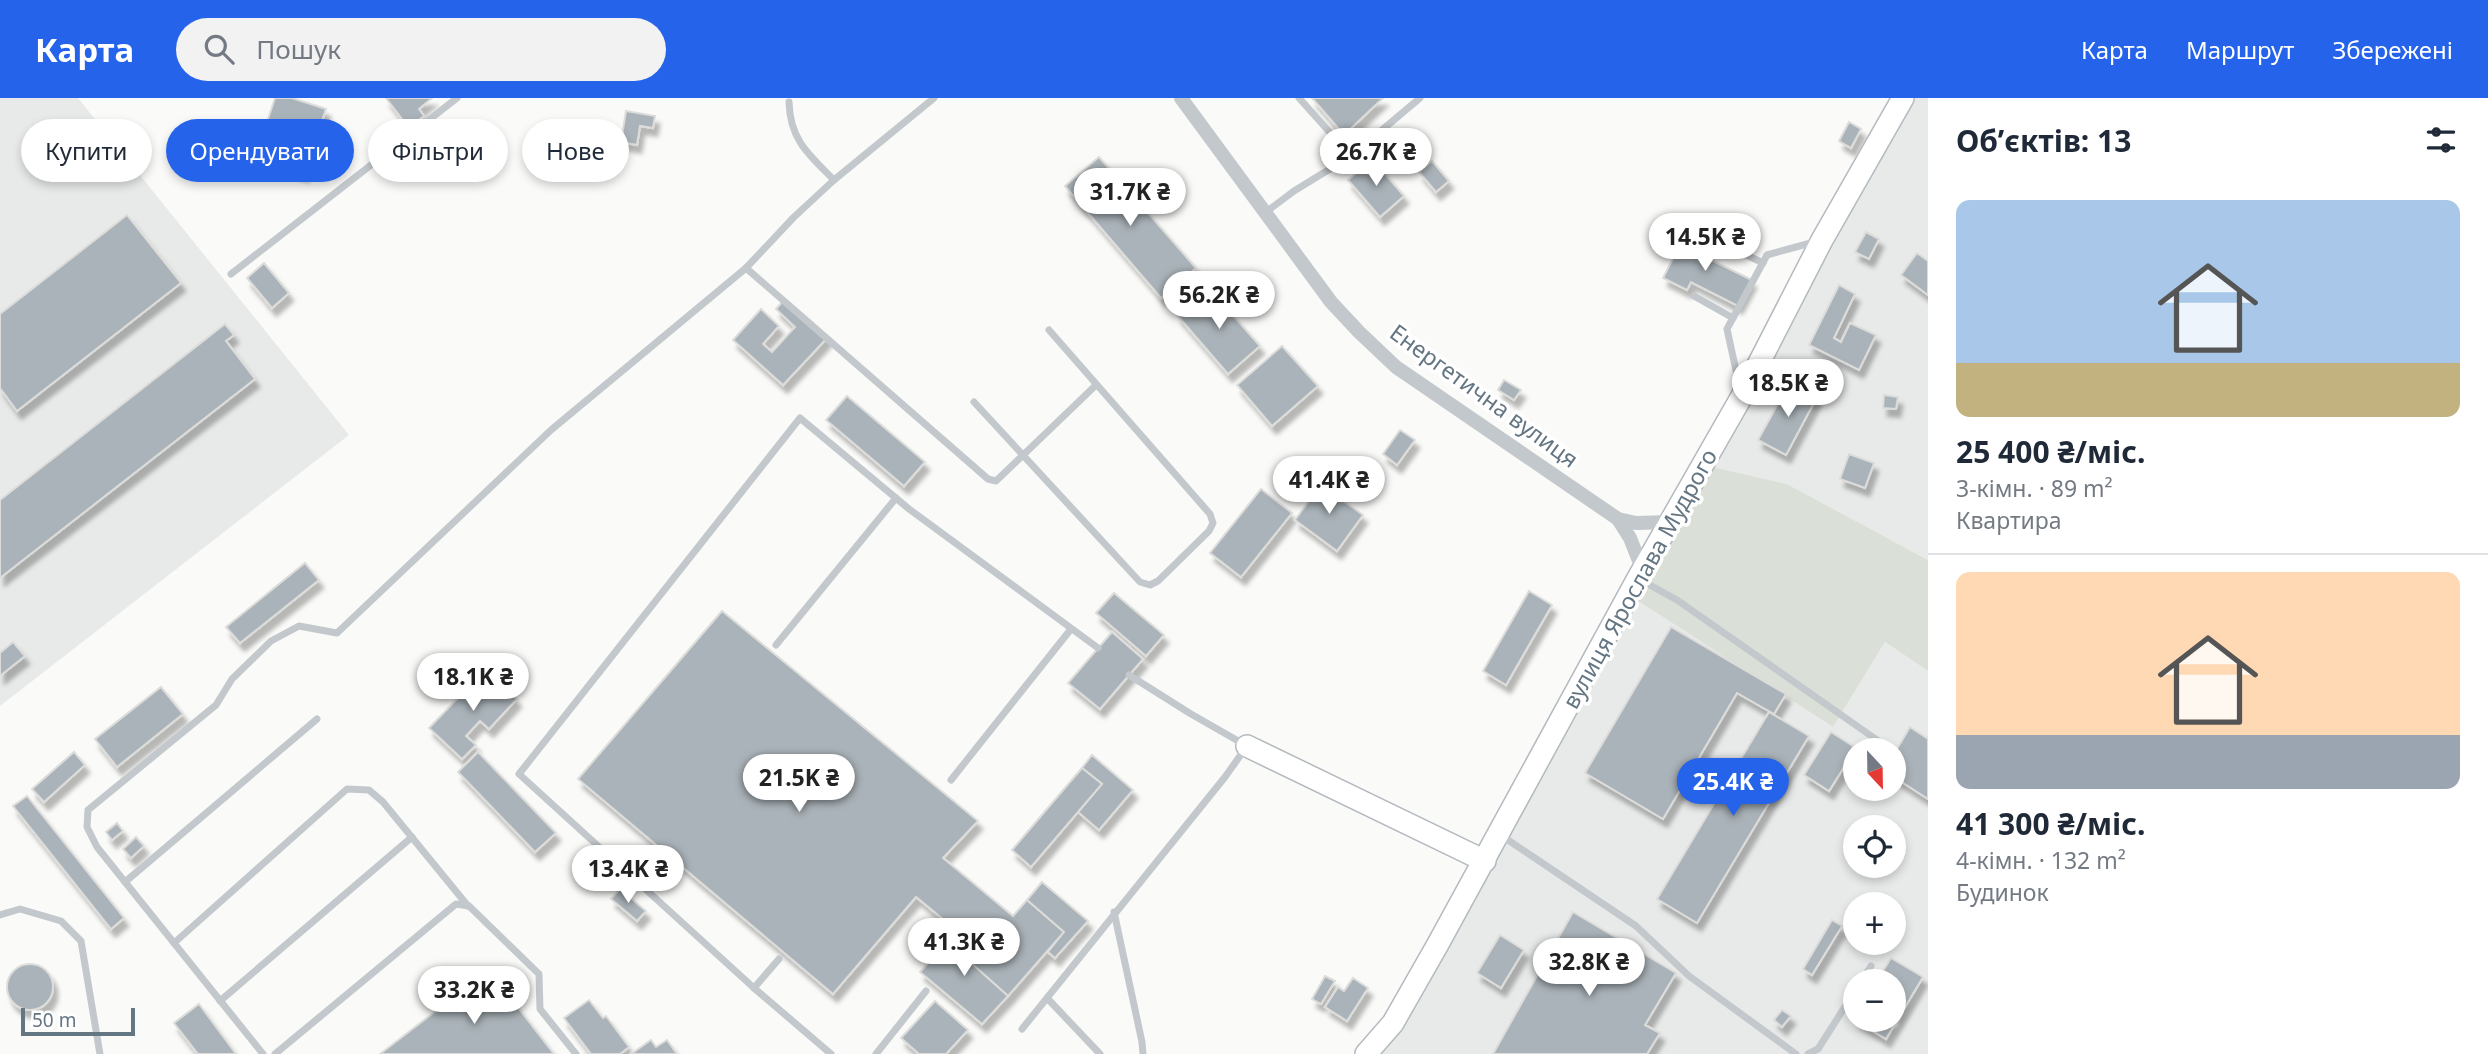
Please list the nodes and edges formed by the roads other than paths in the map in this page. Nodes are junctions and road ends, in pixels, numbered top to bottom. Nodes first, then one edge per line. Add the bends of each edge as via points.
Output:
1 (457, 98) edge
2 (934, 98) edge
3 (1181, 98) edge
4 (1299, 98) edge
5 (1420, 98) edge
6 (1903, 98) edge
7 (789, 102) dead end
8 (1351, 156) junction
9 (834, 180) junction
10 (1266, 212) junction
11 (1822, 240) junction
12 (1720, 242) dead end
13 (1763, 263) junction
14 (746, 268) junction
15 (231, 274) dead end
16 (1694, 296) dead end
17 (1733, 318) junction
18 (1049, 330) dead end
19 (1096, 385) junction
20 (1742, 396) junction
21 (974, 402) dead end
22 (1024, 453) junction
23 (895, 498) junction
24 (1618, 519) junction
25 (1671, 522) junction
26 (1641, 575) junction
27 (1071, 629) junction
28 (776, 645) dead end
29 (1098, 648) dead end
30 (1129, 675) dead end
31 (317, 719) dead end
32 (1874, 738) edge
33 (1247, 746) junction
34 (951, 780) dead end
35 (1499, 835) junction
36 (412, 837) junction
37 (1485, 861) junction
38 (125, 882) junction
39 (469, 906) junction
40 (1114, 912) junction
41 (0, 915) edge
42 (174, 943) junction
43 (779, 959) dead end
44 (1871, 966) dead end
45 (1869, 969) edge
46 (754, 988) junction
47 (926, 991) dead end
48 (1047, 998) junction
49 (220, 1001) junction
50 (1843, 1010) edge
51 (1022, 1029) dead end
52 (100, 1054) edge
53 (263, 1054) edge
54 (275, 1054) edge
55 (576, 1054) edge
56 (831, 1054) edge
57 (876, 1054) edge
58 (1100, 1054) edge
59 (1143, 1054) edge
60 (1366, 1054) edge
61 (1796, 1054) edge
62 (1808, 1054) edge

1 - 15 lane
2 - 9 lane
3 - 10 street, Енергетична вулиця
4 - 8 lane
5 - 8 lane
6 - 11 main road, вулиця Ярослава Мудрого
7 - 9 lane via 789,122 796,138
8 - 10 lane
9 - 14 lane
10 - 24 street, Енергетична вулиця via 1331,302 1396,366
11 - 13 lane via 1767,255
11 - 20 main road, вулиця Ярослава Мудрого
12 - 13 lane
13 - 17 lane
14 - 22 lane via 988,479 996,481
14 - 38 lane via 551,430 337,633 299,626 271,641 232,679 216,705 88,810 87,827 97,847
16 - 17 lane
17 - 20 lane via 1727,329
18 - 19 lane
19 - 22 lane
19 - 22 lane via 1210,514 1213,523 1158,580 1150,586 1140,582
20 - 25 main road, вулиця Ярослава Мудрого
21 - 22 lane
23 - 27 lane
23 - 28 lane
23 - 46 lane via 800,418 519,774
24 - 25 street, Енергетична вулиця
24 - 26 street, Енергетична вулиця via 1630,538
25 - 26 main road, вулиця Ярослава Мудрого
26 - 32 lane
26 - 35 main road, вулиця Ярослава Мудрого
27 - 29 lane
27 - 34 lane
30 - 33 lane
31 - 38 lane
33 - 37 main road
33 - 40 lane
35 - 37 main road, вулиця Ярослава Мудрого
35 - 61 lane via 1636,926 1689,976
36 - 39 lane
36 - 42 lane via 369,790 347,789
36 - 49 lane
37 - 60 main road, вулиця Ярослава Мудрого via 1393,1023
38 - 42 lane
39 - 54 lane via 456,904
39 - 55 lane via 539,974 540,1009
40 - 48 lane
40 - 59 lane
41 - 52 lane via 20,909 61,921 80,940
42 - 49 lane
43 - 46 lane
44 - 45 lane
46 - 56 lane
47 - 57 lane
48 - 51 lane
48 - 58 lane
49 - 53 lane
50 - 62 lane via 1818,1049

